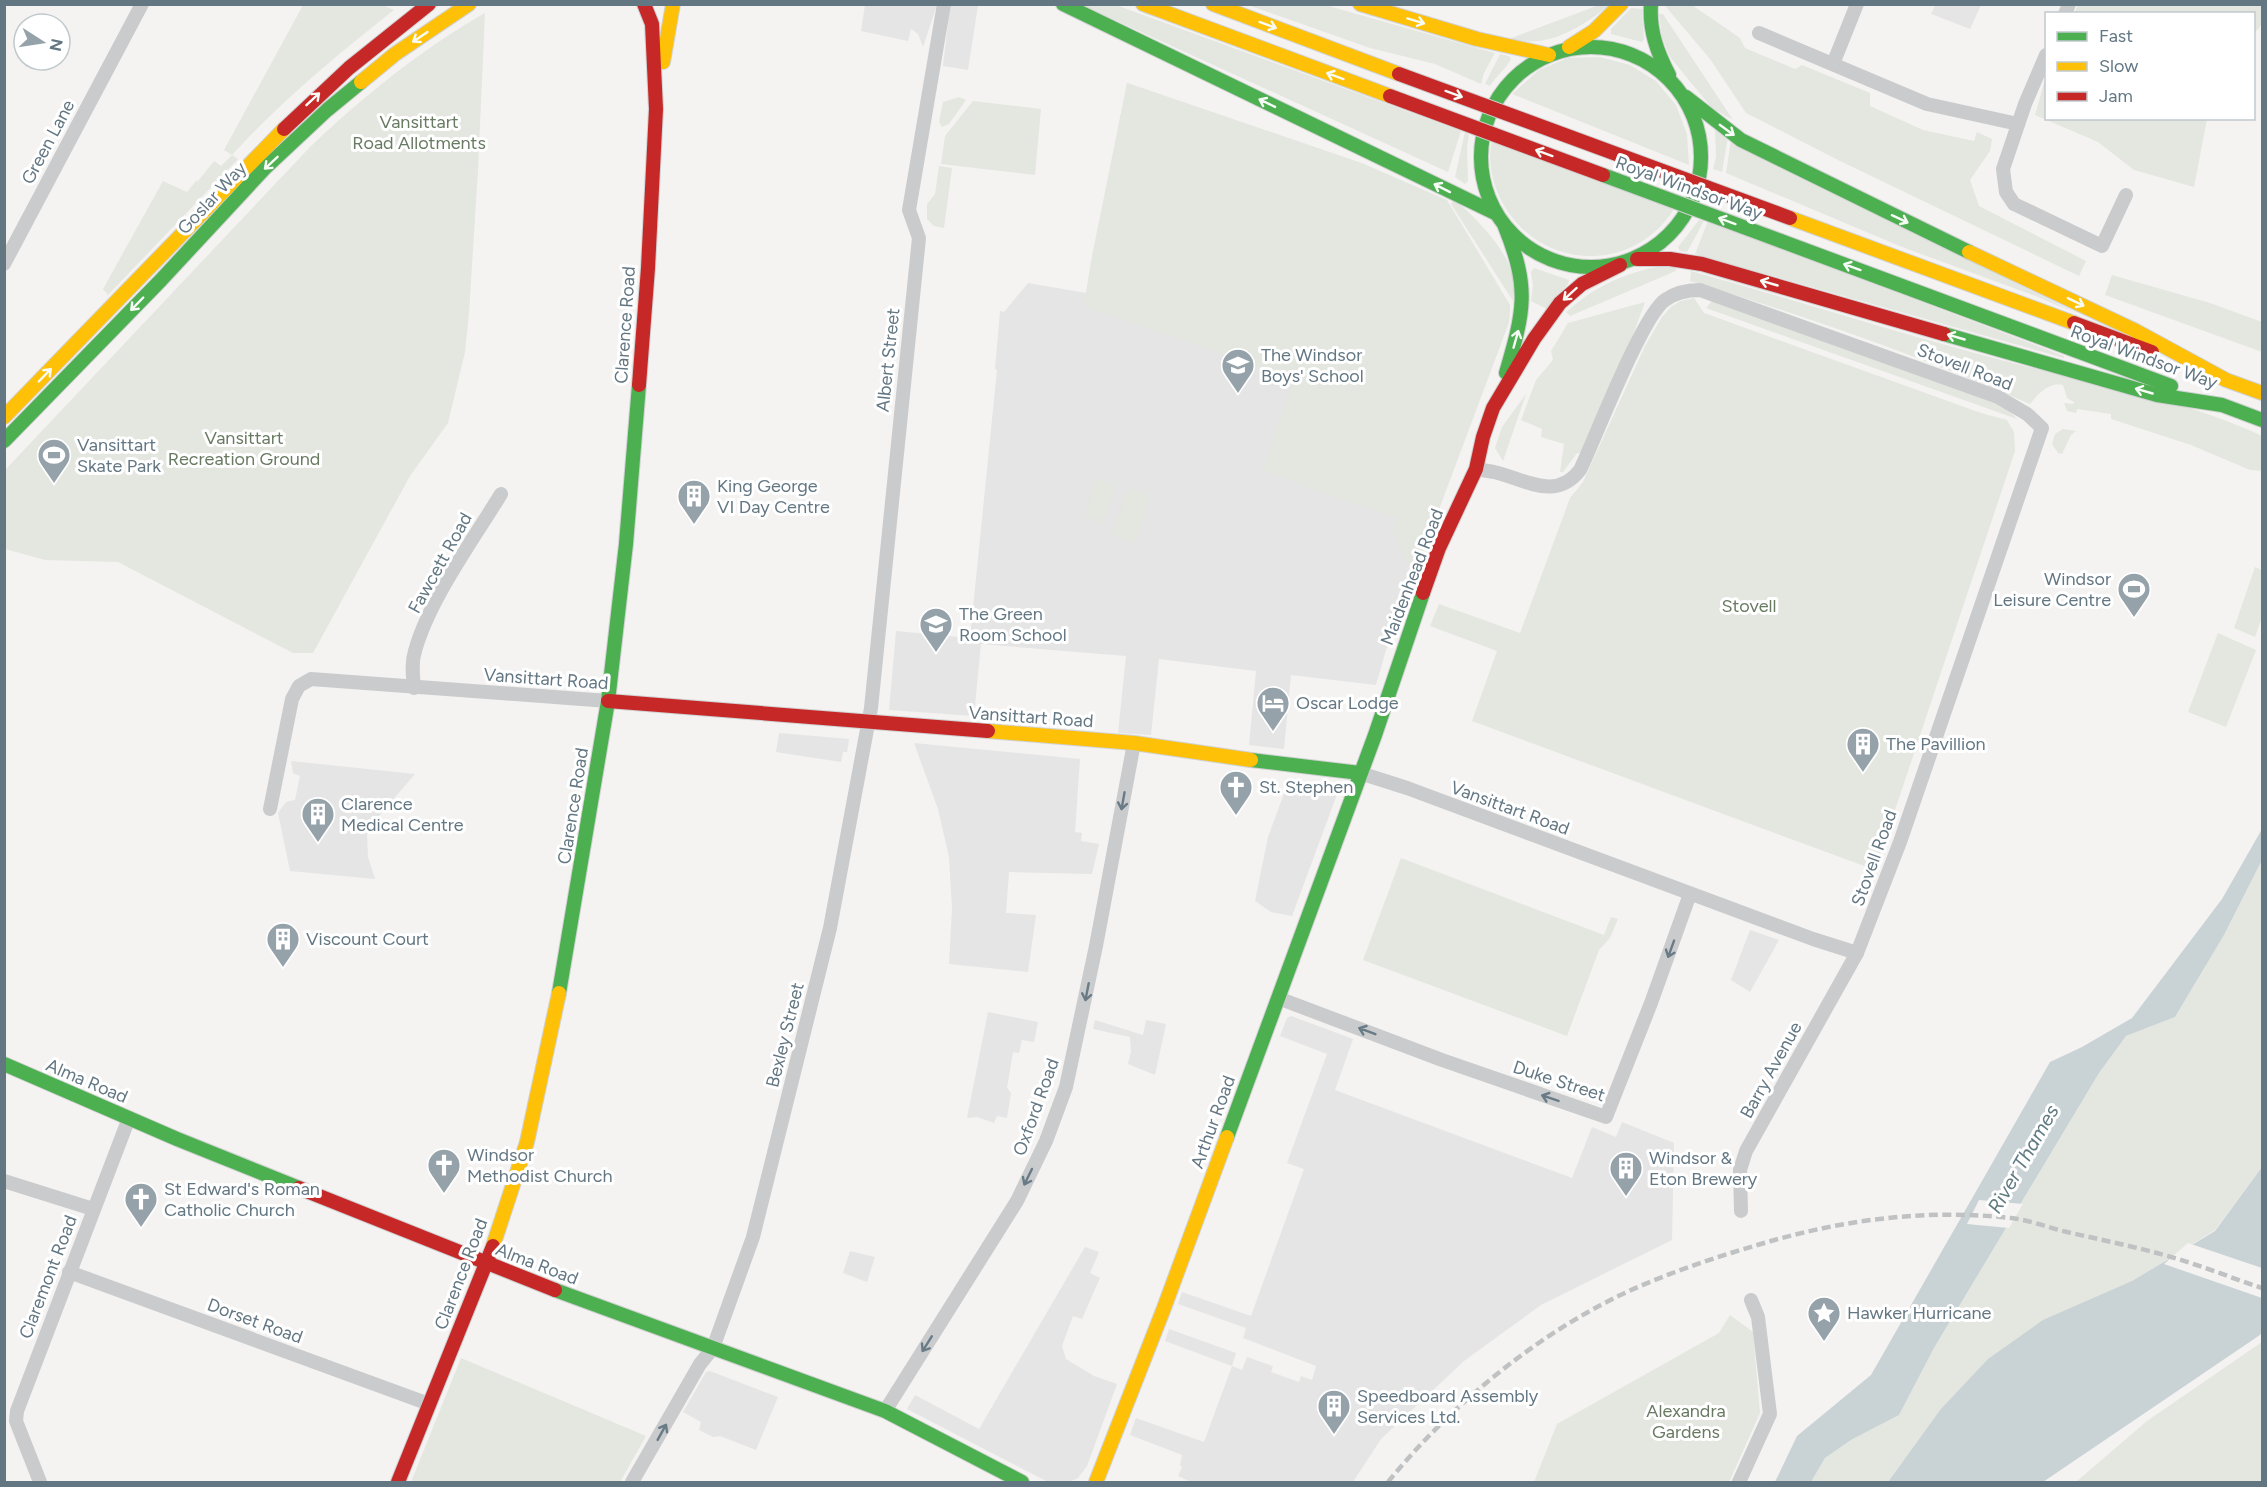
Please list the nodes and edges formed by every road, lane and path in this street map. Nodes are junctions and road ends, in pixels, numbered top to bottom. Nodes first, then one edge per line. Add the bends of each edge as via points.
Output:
1 (141, 4) edge
2 (429, 4) edge
3 (468, 4) edge
4 (644, 4) edge
5 (673, 4) edge
6 (944, 4) edge
7 (1063, 4) edge
8 (1143, 4) edge
9 (1213, 4) edge
10 (1360, 4) edge
11 (1621, 4) edge
12 (1651, 4) edge
13 (1857, 4) edge
14 (1760, 33) dead end
15 (1566, 49) junction
16 (1549, 55) junction
17 (2045, 57) edge
18 (1833, 64) junction
19 (1678, 89) junction
20 (656, 109) junction
21 (2018, 124) junction
22 (2126, 195) dead end
23 (1495, 213) junction
24 (1505, 227) junction
25 (1634, 259) junction
26 (4, 264) edge
27 (1620, 264) junction
28 (2226, 380) junction
29 (2258, 392) edge
30 (1500, 396) junction
31 (2222, 405) junction
32 (4, 417) edge
33 (2262, 420) edge
34 (4, 441) edge
35 (1476, 469) junction
36 (501, 494) dead end
37 (414, 688) junction
38 (608, 701) junction
39 (868, 723) junction
40 (1134, 743) junction
41 (1360, 773) junction
42 (270, 809) dead end
43 (1690, 894) junction
44 (1857, 952) junction
45 (1278, 998) junction
46 (4, 1064) edge
47 (129, 1118) junction
48 (4, 1181) edge
49 (93, 1209) junction
50 (1741, 1211) dead end
51 (487, 1264) junction
52 (69, 1272) junction
53 (1752, 1300) dead end
54 (713, 1348) junction
55 (429, 1404) junction
56 (885, 1411) junction
57 (10, 1423) edge
58 (40, 1482) edge
59 (398, 1482) edge
60 (632, 1482) edge
61 (1022, 1482) edge
62 (1096, 1482) edge
63 (1739, 1482) edge

1 - 26 street, Green Lane
32 -> 2 main road, Goslar Way via 308,103
3 -> 34 main road, Goslar Way via 395,54 327,110 264,170
4 - 20 main road, Clarence Road via 652,24
5 - 20 main road, Clarence Road
6 - 39 street, Albert Street via 909,210 919,238
23 -> 7 main road
31 -> 8 main road, Royal Windsor Way, bridge
9 -> 28 main road, Royal Windsor Way, bridge
10 -> 16 main road via 1512,49
11 - 15 main road via 1594,31
12 - 19 main road via 1656,46
13 - 18 street
14 - 18 street
15 - 16 main road
15 - 19 main road via 1593,46 1625,52 1654,66
16 - 23 main road via 1529,65 1505,88 1485,126 1480,163
17 - 21 street
18 - 21 street via 1927,104
19 - 25 main road via 1698,132 1700,177 1678,225 1657,246
19 -> 28 main road via 1741,140 2134,330
20 - 38 main road, Clarence Road via 648,268
21 - 22 street via 2002,169 2006,192 2014,204 2102,246
23 - 24 main road
24 - 27 main road via 1528,248 1557,262 1584,268
30 -> 24 main road, Maidenhead Road via 1524,301 1520,265
25 - 27 main road
31 -> 25 main road via 2157,395 1702,264 1670,258
27 -> 30 main road, Maidenhead Road via 1582,284 1560,303
28 - 29 main road
30 - 35 main road, Maidenhead Road via 1483,437
31 - 33 main road
35 - 41 main road, Maidenhead Road via 1439,548
35 - 44 street, Stovell Road via 1539,486 1551,487 1572,480 1580,471 1645,327 1664,301 1686,290 1700,290 1998,397 2042,428 1900,842
36 - 37 street, Fawcett Road via 433,606 414,652
37 - 38 street, Vansittart Road
37 - 42 street, Vansittart Road via 311,679 299,686 292,699
38 - 39 main road, Vansittart Road
38 - 51 main road, Clarence Road via 564,972 527,1142
39 - 40 main road, Vansittart Road
39 - 54 street, Bexley Street via 830,928 756,1225
40 - 41 main road, Vansittart Road
40 -> 56 street, Oxford Road via 1066,1087 1046,1141 1017,1201
41 - 43 street, Vansittart Road
41 - 45 main road, Arthur Road
43 - 44 street, Vansittart Road
43 -> 45 street, Duke Street via 1606,1117
44 - 50 street, Barry Avenue via 1746,1151 1740,1170
45 - 62 main road, Arthur Road
46 - 47 main road, Alma Road
47 - 49 street, Claremont Road
47 - 51 main road, Alma Road
48 - 49 street
49 - 52 street, Claremont Road
51 - 54 main road, Alma Road
51 - 55 main road, Clarence Road
52 - 55 street, Dorset Road
52 - 57 street, Claremont Road
53 - 63 street via 1758,1317 1770,1414
54 - 56 main road, Alma Road
60 -> 54 street, Bexley Street
55 - 59 main road, Clarence Road
56 - 61 main road, Alma Road
57 - 58 street, Claremont Road

